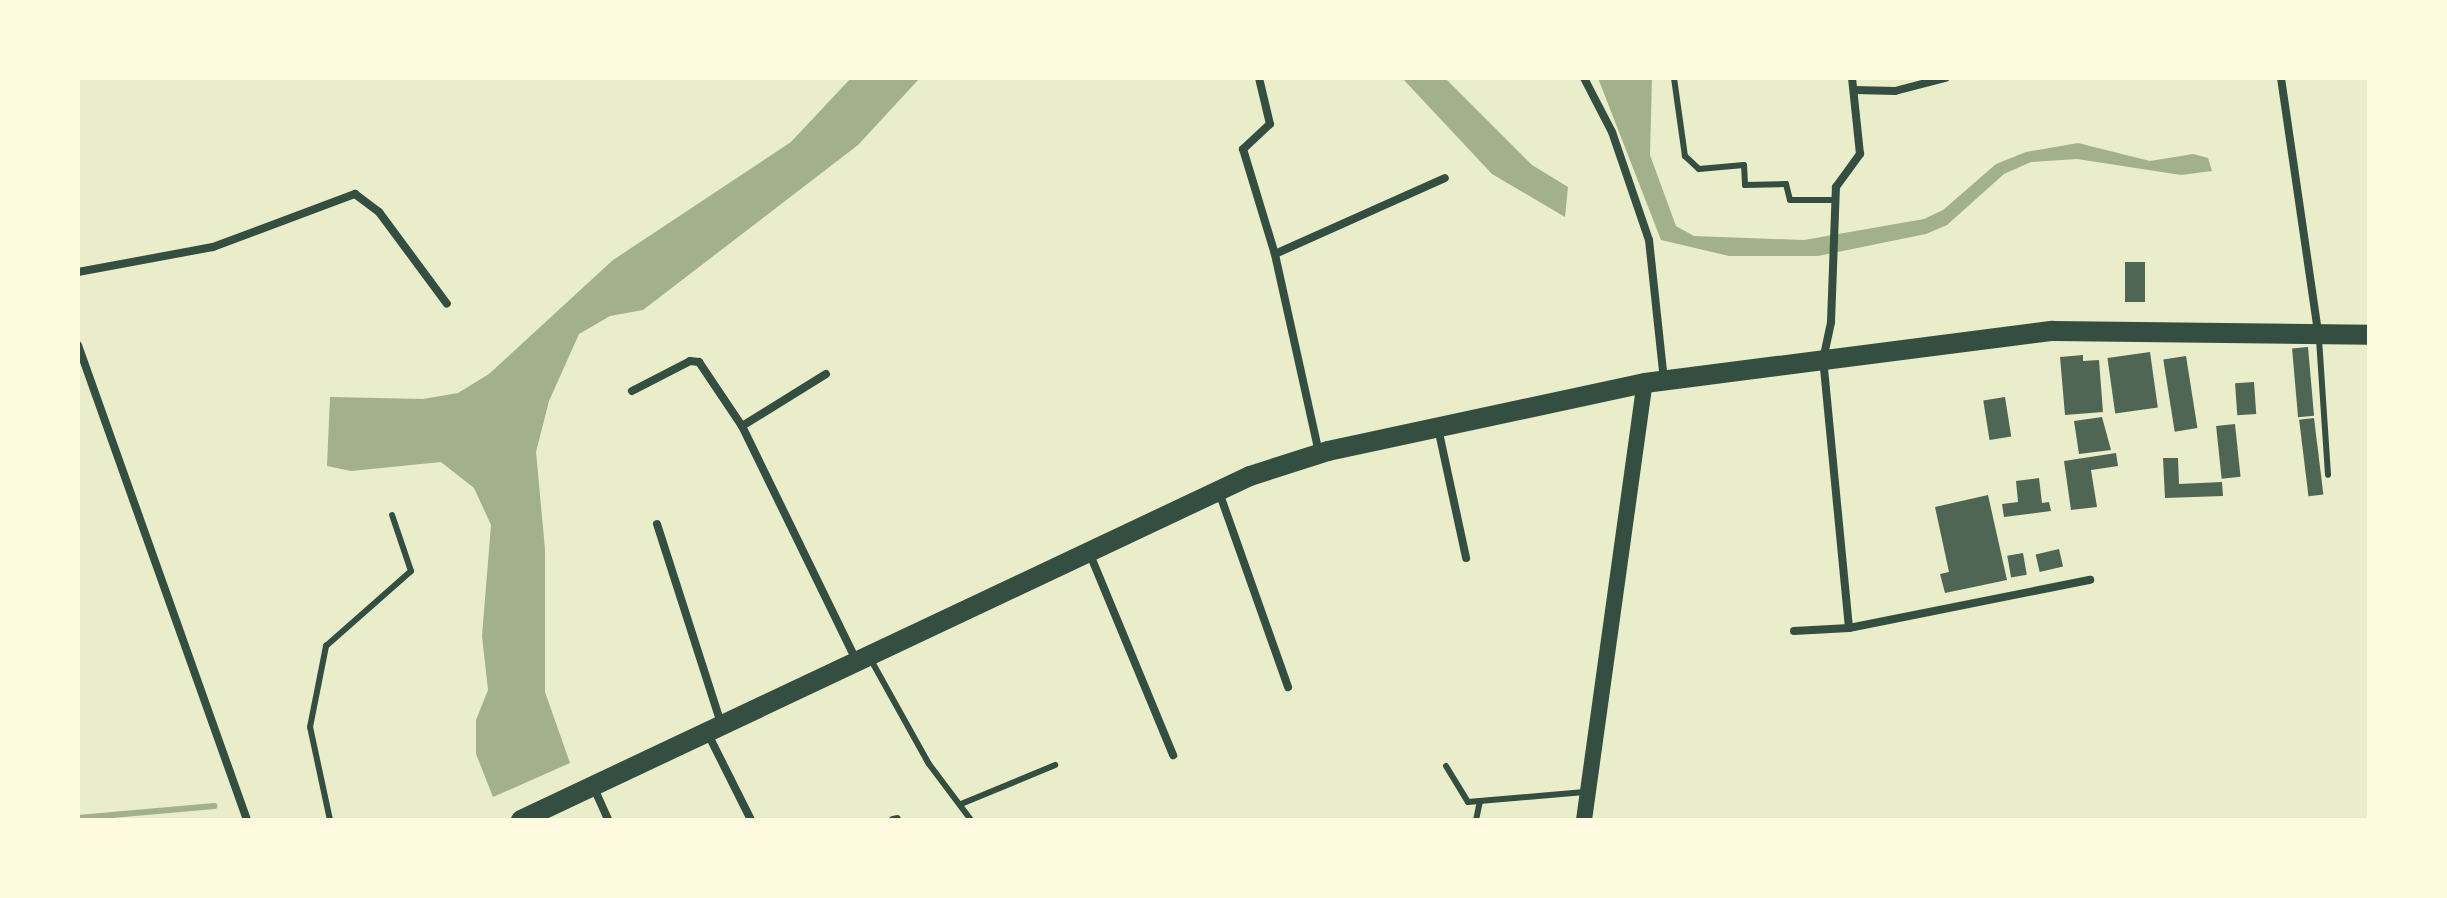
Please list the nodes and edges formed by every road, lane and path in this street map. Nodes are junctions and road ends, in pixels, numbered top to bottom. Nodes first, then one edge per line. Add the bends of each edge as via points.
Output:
1 (1259, 78) edge
2 (1584, 78) edge
3 (1674, 78) edge
4 (1852, 78) edge
5 (1945, 78) edge
6 (2281, 78) edge
7 (1855, 90) junction
8 (1445, 178) dead end
9 (1834, 200) junction
10 (1275, 254) junction
11 (78, 272) edge
12 (447, 304) dead end
13 (2318, 332) junction
14 (2369, 335) edge
15 (78, 345) edge
16 (1823, 360) junction
17 (826, 374) dead end
18 (1654, 382) junction
19 (632, 391) dead end
20 (742, 426) junction
21 (1438, 427) junction
22 (1319, 454) junction
23 (2328, 475) dead end
24 (1219, 491) junction
25 (392, 515) dead end
26 (657, 524) dead end
27 (1089, 551) junction
28 (1466, 558) dead end
29 (2090, 580) dead end
30 (1849, 628) junction
31 (1794, 631) dead end
32 (864, 660) junction
33 (1288, 687) dead end
34 (714, 727) junction
35 (1173, 755) dead end
36 (1055, 765) dead end
37 (1446, 766) dead end
38 (593, 785) junction
39 (1588, 792) junction
40 (1480, 801) junction
41 (961, 804) junction
42 (247, 820) edge
43 (330, 820) edge
44 (521, 820) edge
45 (608, 820) edge
46 (751, 820) edge
47 (971, 820) edge
48 (1476, 820) edge
49 (1584, 820) edge

1 - 10 street via 1270,124 1243,149
2 - 18 street via 1612,132 1649,240
3 - 9 lane via 1685,156 1699,169 1744,165 1745,185 1786,184 1790,200
4 - 7 street
5 - 7 street via 1907,89
6 - 13 street
7 - 9 street via 1860,154 1836,187
8 - 10 street
9 - 16 street via 1831,322
10 - 22 street
11 - 12 street via 213,247 347,195 362,196
13 - 14 highway
13 - 16 highway via 2053,331
13 - 23 lane
15 - 42 street
16 - 18 highway
16 - 30 street
17 - 20 street
18 - 21 highway
18 - 39 main road
19 - 20 street via 690,361 699,362
20 - 32 street
21 - 22 highway
21 - 28 street
22 - 24 highway
24 - 27 highway
24 - 33 street
25 - 43 lane via 411,571 326,646 310,727
26 - 34 street
27 - 32 highway
27 - 35 street
29 - 30 street
30 - 31 street
32 - 34 highway
32 - 41 lane via 929,764
34 - 38 highway
34 - 46 street
36 - 41 lane
37 - 40 lane via 1468,802
38 - 44 highway
38 - 45 street
39 - 40 lane
39 - 49 main road
40 - 48 lane
41 - 47 lane

